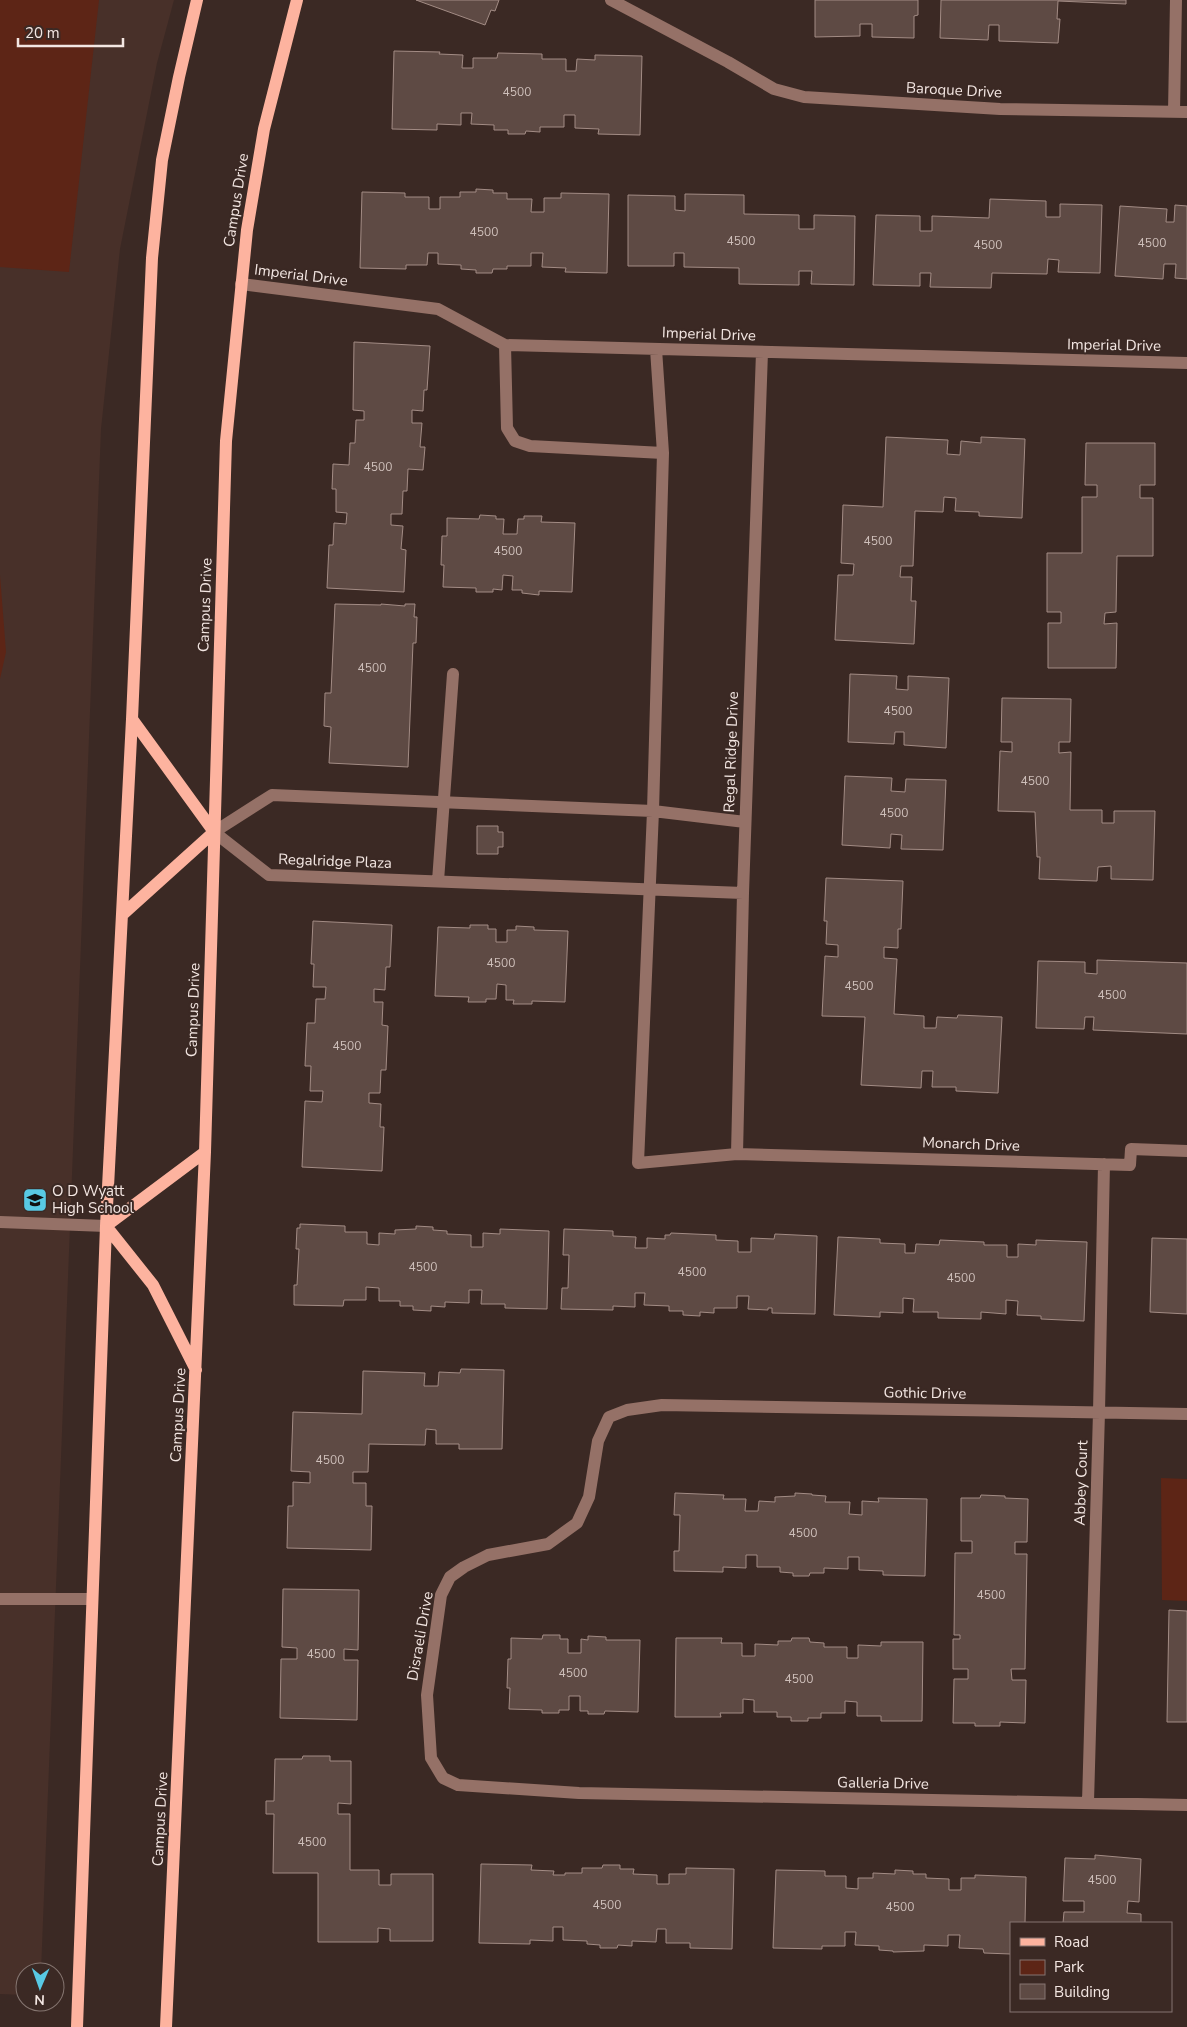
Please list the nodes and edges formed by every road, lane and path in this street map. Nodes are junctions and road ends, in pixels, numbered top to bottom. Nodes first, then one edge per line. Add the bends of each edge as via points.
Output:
1 (197, 0) edge
2 (297, 0) edge
3 (611, 0) edge
4 (1176, 0) edge
5 (1181, 112) edge
6 (242, 284) junction
7 (505, 345) junction
8 (656, 349) junction
9 (762, 352) junction
10 (1187, 363) edge
11 (663, 453) junction
12 (453, 674) dead end
13 (132, 719) junction
14 (443, 802) junction
15 (653, 811) junction
16 (745, 822) junction
17 (214, 832) junction
18 (438, 882) junction
19 (650, 889) junction
20 (743, 893) junction
21 (122, 915) junction
22 (1187, 1151) edge
23 (205, 1152) junction
24 (737, 1154) junction
25 (1104, 1164) junction
26 (0, 1222) edge
27 (106, 1226) junction
28 (196, 1371) junction
29 (662, 1406) joint
30 (1099, 1412) junction
31 (1187, 1414) edge
32 (0, 1599) edge
33 (92, 1599) junction
34 (579, 1793) joint
35 (1088, 1802) junction
36 (1187, 1805) edge
37 (77, 2027) edge
38 (166, 2027) edge

1 - 13 main road via 162,160 152,258
2 - 6 main road, Campus Drive via 264,129 247,230
3 - 5 lane, Baroque Drive via 774,89 804,98 1000,109
4 - 5 lane
6 - 7 lane, Imperial Drive via 438,309
6 - 17 main road, Campus Drive via 226,441
7 - 8 lane, Imperial Drive
7 - 11 lane via 507,428 515,442 530,446
8 - 9 lane, Imperial Drive
8 - 11 lane
9 - 10 lane, Imperial Drive
9 - 16 lane, Regal Ridge Drive
11 - 15 lane
12 - 14 lane
13 - 17 main road
13 - 21 main road
14 - 15 lane
14 - 17 lane via 272,795
14 - 18 lane
15 - 16 lane
15 - 19 lane
16 - 20 lane, Regal Ridge Drive
17 - 18 lane, Regalridge Plaza via 269,875
17 - 21 main road
17 - 23 main road, Campus Drive
18 - 19 lane, Regalridge Plaza
19 - 20 lane, Regalridge Plaza
19 - 24 lane, Monarch Drive via 638,1163
20 - 24 lane, Regal Ridge Drive
21 - 27 main road
22 - 25 lane, Monarch Drive via 1131,1149 1130,1165
23 - 27 main road
23 - 28 main road, Campus Drive
24 - 25 lane, Monarch Drive
25 - 30 lane, Abbey Court
26 - 27 lane
27 - 28 main road via 153,1285
27 - 33 main road
28 - 38 main road, Campus Drive
29 - 30 lane, Gothic Drive
29 - 34 lane, Disraeli Drive via 627,1410 609,1417 598,1441 589,1497 577,1523 548,1544 488,1555 464,1567 450,1577 441,1595 426,1695 431,1758 443,1778 458,1785
30 - 31 lane, Gothic Drive
30 - 35 lane, Abbey Court
32 - 33 lane
33 - 37 main road
34 - 35 lane, Galleria Drive
35 - 36 lane, Galleria Drive

